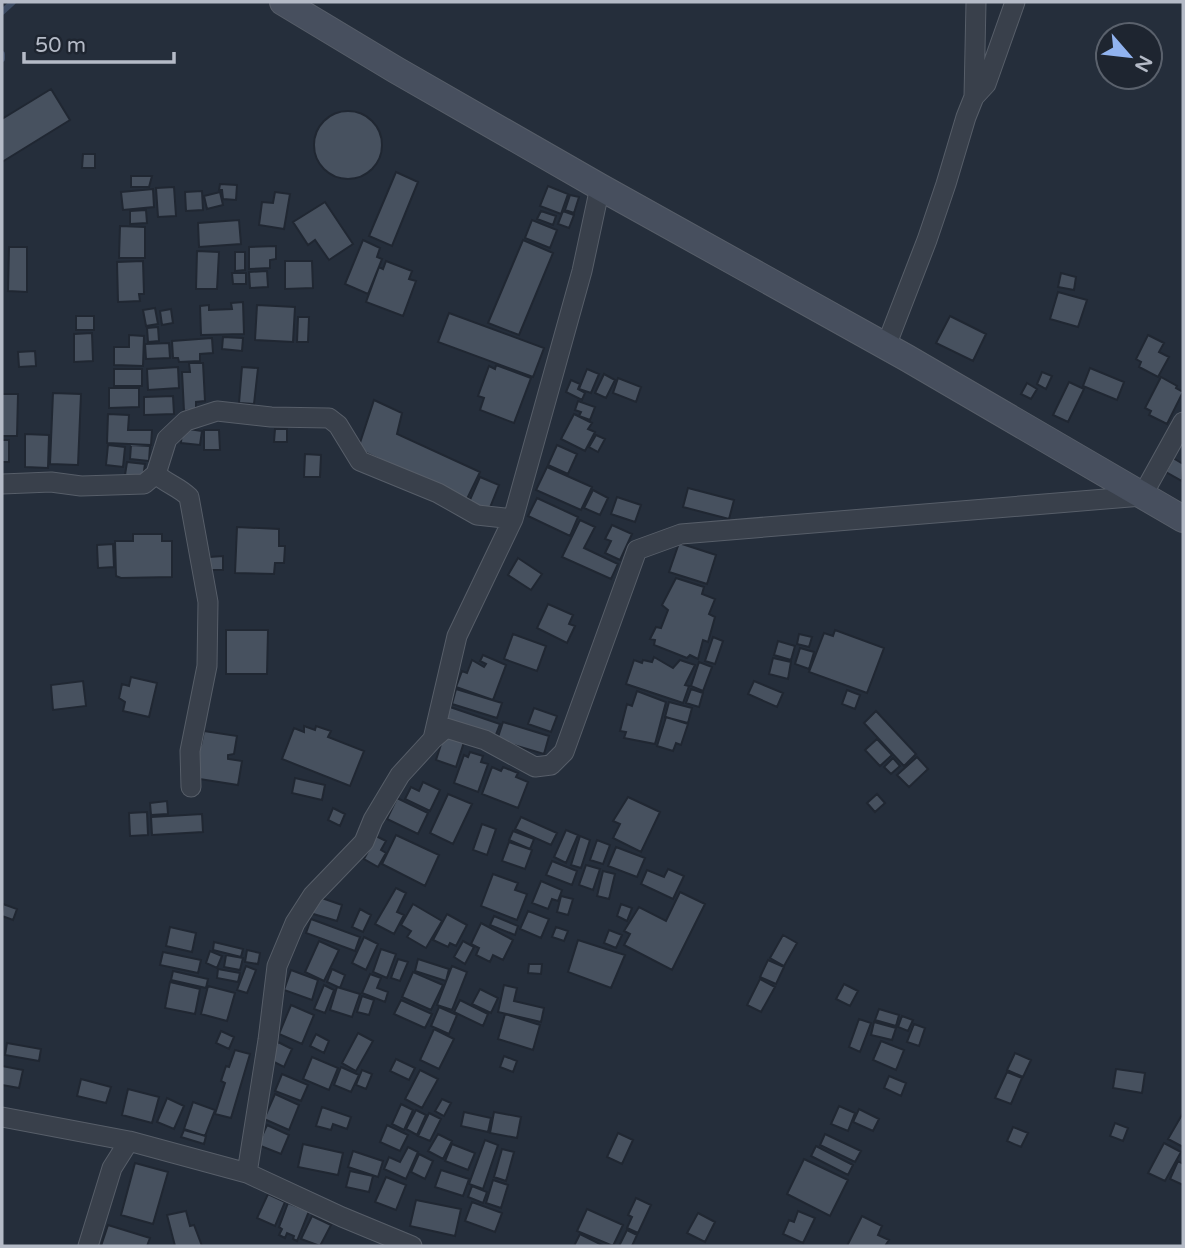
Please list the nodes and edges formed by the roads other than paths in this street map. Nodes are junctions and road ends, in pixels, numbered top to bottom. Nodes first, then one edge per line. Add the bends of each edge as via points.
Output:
1 (283, 2) edge
2 (976, 2) edge
3 (1016, 2) edge
4 (974, 97) junction
5 (600, 187) junction
6 (886, 345) junction
7 (1183, 422) edge
8 (156, 474) junction
9 (2, 484) edge
10 (1142, 496) junction
11 (513, 519) junction
12 (1183, 519) edge
13 (433, 739) junction
14 (191, 787) dead end
15 (2, 1117) edge
16 (129, 1141) junction
17 (247, 1174) junction
18 (88, 1246) edge
19 (412, 1246) edge

1 - 5 street
2 - 4 street
3 - 4 street via 986,84
4 - 6 street via 927,240
5 - 6 street
5 - 11 street via 582,271
6 - 10 street
7 - 10 street
8 - 9 street via 144,484
8 - 11 street via 167,439 186,421 217,411 329,418 360,461 438,493 477,515
8 - 14 street via 189,497 208,602 207,666 190,751
10 - 12 street
10 - 13 street via 681,534 636,550 564,752 551,765 535,767 485,740 446,728
11 - 13 street via 457,636
13 - 17 street via 400,775 364,842 313,895 295,923 277,966
15 - 16 street
16 - 17 street
16 - 18 street via 112,1168
17 - 19 street

